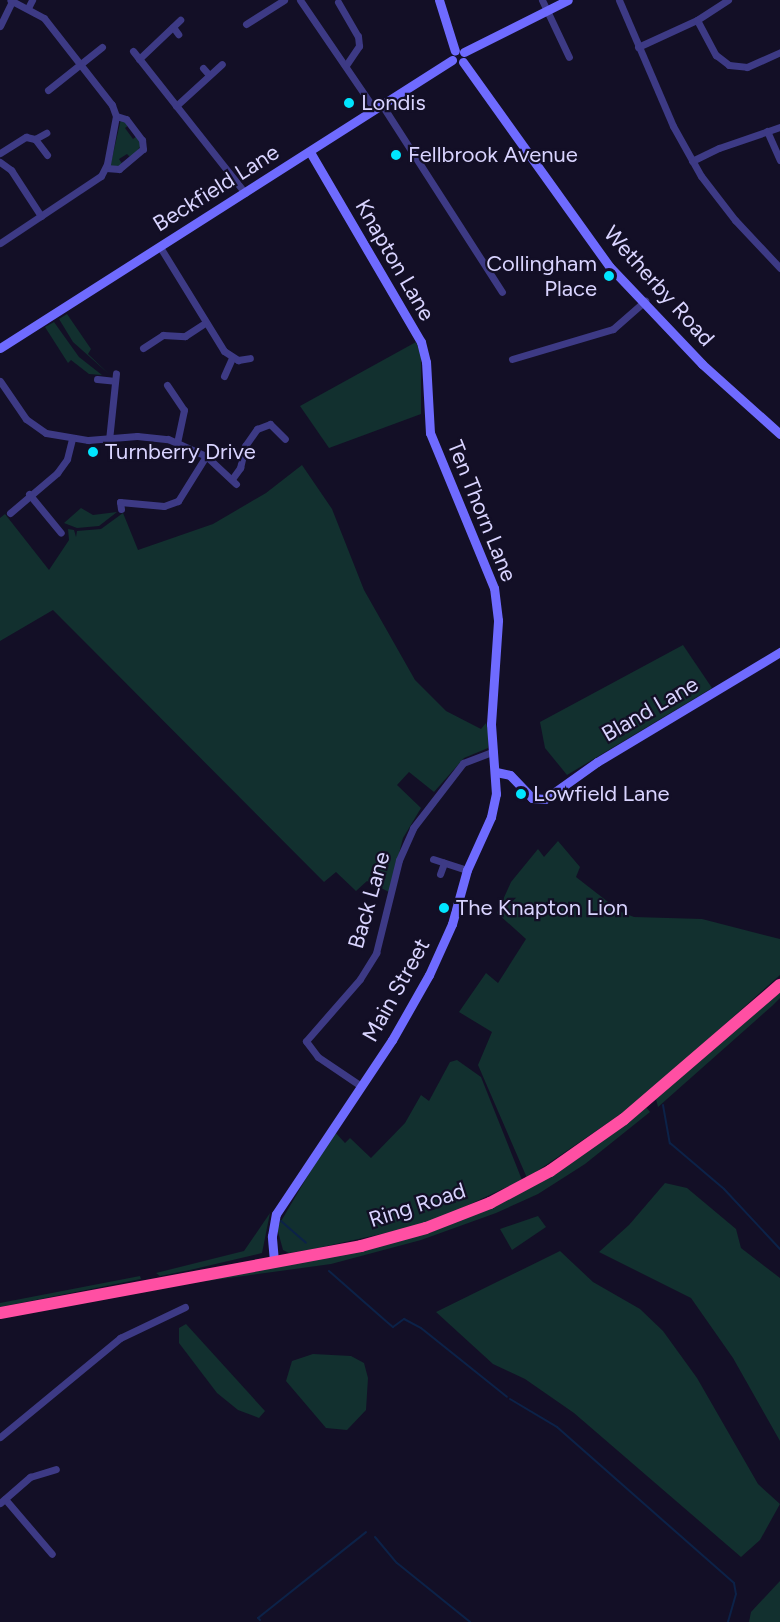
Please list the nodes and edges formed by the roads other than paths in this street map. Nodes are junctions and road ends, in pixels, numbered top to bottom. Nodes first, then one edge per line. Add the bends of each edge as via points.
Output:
1 (32, 0) edge
2 (284, 0) edge
3 (300, 0) edge
4 (439, 0) edge
5 (542, 0) edge
6 (568, 0) edge
7 (619, 0) edge
8 (728, 0) edge
9 (11, 1) edge
10 (338, 2) dead end
11 (28, 8) junction
12 (547, 10) junction
13 (180, 20) dead end
14 (697, 20) junction
15 (246, 24) dead end
16 (0, 26) edge
17 (172, 27) junction
18 (178, 34) dead end
19 (102, 47) dead end
20 (638, 47) junction
21 (133, 51) dead end
22 (780, 52) edge
23 (458, 56) junction
24 (569, 57) dead end
25 (139, 58) junction
26 (222, 64) dead end
27 (80, 65) junction
28 (346, 65) junction
29 (203, 68) dead end
30 (209, 75) junction
31 (48, 90) dead end
32 (176, 106) junction
33 (378, 107) junction
34 (116, 116) junction
35 (780, 127) edge
36 (767, 131) junction
37 (46, 133) dead end
38 (35, 139) junction
39 (310, 152) junction
40 (0, 153) edge
41 (47, 155) dead end
42 (780, 160) edge
43 (692, 161) junction
44 (0, 162) edge
45 (106, 168) junction
46 (244, 193) junction
47 (41, 216) junction
48 (0, 243) edge
49 (159, 247) junction
50 (780, 268) edge
51 (502, 292) dead end
52 (645, 302) junction
53 (205, 322) junction
54 (0, 348) edge
55 (143, 348) dead end
56 (232, 358) junction
57 (250, 358) dead end
58 (512, 358) dead end
59 (224, 376) dead end
60 (97, 379) dead end
61 (0, 381) edge
62 (166, 385) dead end
63 (426, 394) joint
64 (780, 434) edge
65 (72, 439) junction
66 (109, 440) junction
67 (285, 440) dead end
68 (177, 442) junction
69 (206, 456) junction
70 (29, 494) junction
71 (120, 503) dead end
72 (10, 513) dead end
73 (61, 533) dead end
74 (780, 652) edge
75 (491, 716) joint
76 (494, 751) junction
77 (496, 772) junction
78 (433, 859) dead end
79 (444, 863) junction
80 (467, 870) junction
81 (440, 874) dead end
82 (780, 985) edge
83 (361, 1086) junction
84 (274, 1261) junction
85 (185, 1307) dead end
86 (0, 1313) edge
87 (0, 1437) edge
88 (56, 1469) dead end
89 (2, 1501) edge
90 (52, 1554) dead end

1 - 11 street
2 - 15 street
3 - 28 street via 326,43
4 - 23 street, Wetherby Road
5 - 12 street
6 - 12 street, Beckfield Lane
7 - 20 street
8 - 14 street
9 - 11 street
9 - 16 street
10 - 28 street via 358,36 359,45
11 - 27 street via 44,18
12 - 23 street, Beckfield Lane
12 - 24 street
13 - 17 street
14 - 20 street
14 - 22 street via 716,55 729,66 747,67
17 - 18 street
17 - 25 street
19 - 27 street
20 - 43 street
21 - 25 street
23 - 33 street, Beckfield Lane
23 - 52 street, Wetherby Road via 605,261
25 - 32 street
26 - 30 street
27 - 31 street
27 - 34 street via 112,105
28 - 33 street
29 - 30 street
30 - 32 street
32 - 46 street
33 - 39 street, Beckfield Lane
33 - 51 street
34 - 45 street
34 - 45 street via 126,119 142,140 143,149 119,169
35 - 36 street
36 - 42 street
36 - 43 street
37 - 38 street
38 - 40 street via 22,138
38 - 41 street
39 - 46 street, Beckfield Lane
39 - 63 street, Knapton Lane via 421,342 426,362
43 - 50 street via 723,206
44 - 47 street via 11,170
45 - 47 street via 95,181
46 - 49 street, Beckfield Lane
47 - 48 street
49 - 53 street
49 - 54 street, Beckfield Lane
52 - 58 street via 614,329
52 - 64 street, Wetherby Road via 702,364
53 - 55 street via 185,336 163,335
53 - 56 street
56 - 57 street
56 - 59 street
60 - 66 street via 115,377
61 - 65 street via 32,424 52,435
62 - 68 street via 184,410
63 - 75 street, Ten Thorn Lane via 433,442 479,544 496,598 498,631
65 - 66 street
65 - 70 street via 67,459 57,473
66 - 68 street via 137,436
67 - 69 street via 271,421 257,429 248,440 234,481
68 - 69 street
69 - 71 street via 185,495 174,504
70 - 72 street
70 - 73 street
74 - 77 street, Bland Lane via 541,800 530,796 510,775
75 - 76 street, Main Street
76 - 77 street, Main Street
76 - 83 street, Back Lane via 463,763 413,828 399,860 376,952 360,979 306,1041 318,1057
77 - 80 street, Main Street via 494,810
78 - 79 street
79 - 80 street
79 - 81 street
80 - 83 street, Main Street via 441,952 401,1026
82 - 84 highway, Ring Road via 624,1119 550,1171 490,1203 426,1228 361,1246
83 - 84 street, Main Street via 276,1214 272,1236
84 - 86 highway, Ring Road
85 - 87 street via 120,1338
88 - 89 street via 30,1477
89 - 90 street

